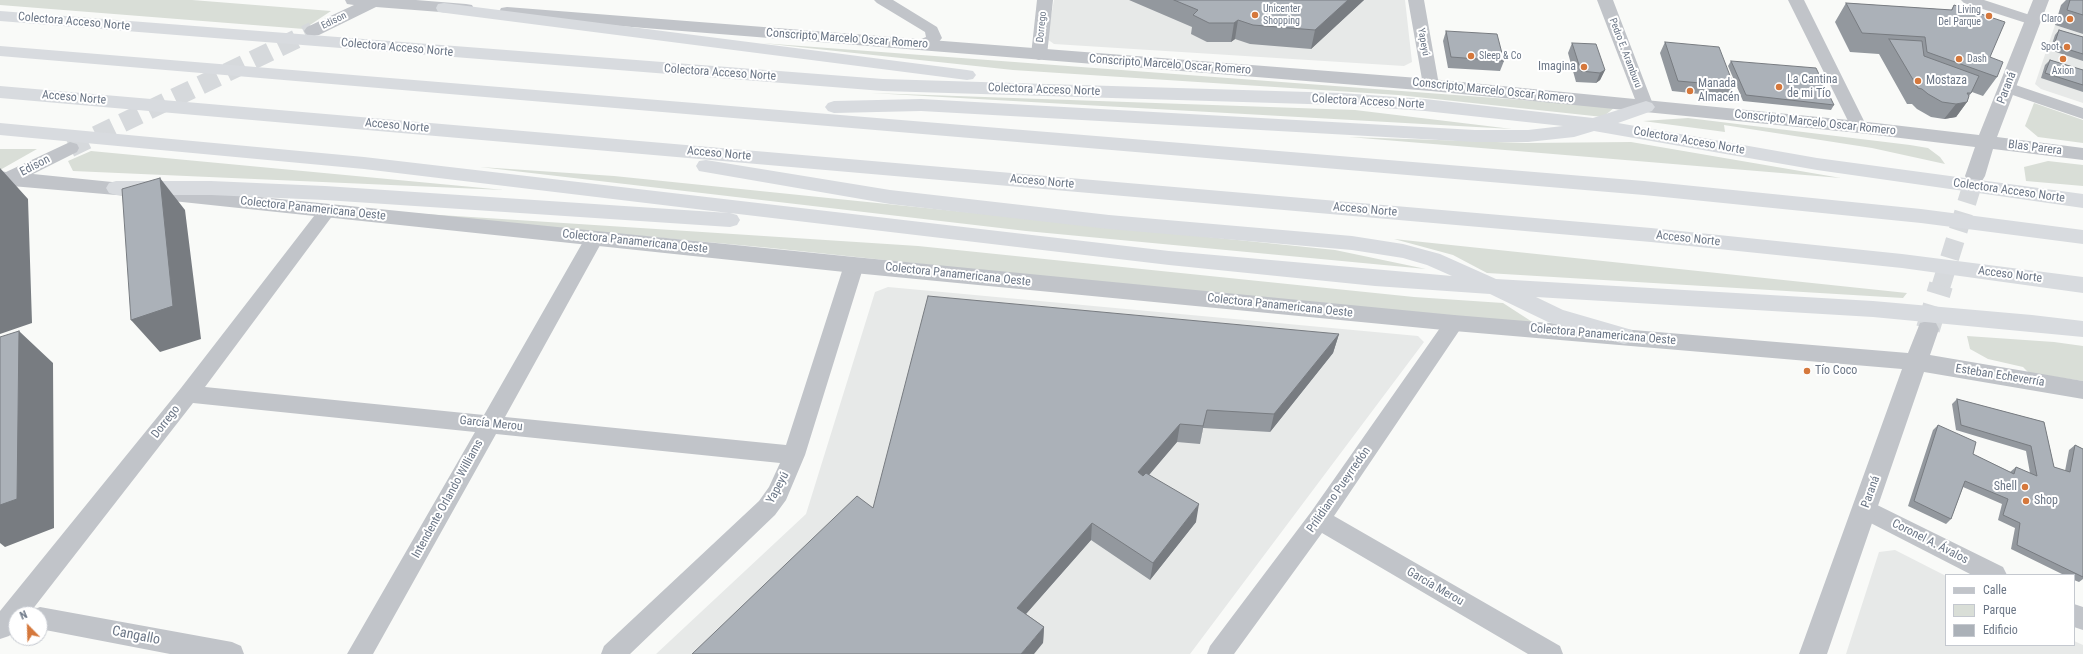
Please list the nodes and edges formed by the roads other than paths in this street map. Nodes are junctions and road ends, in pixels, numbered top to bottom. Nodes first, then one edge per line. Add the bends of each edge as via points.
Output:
1 (353, 0) edge
2 (882, 0) edge
3 (1045, 0) edge
4 (1416, 0) edge
5 (1605, 0) edge
6 (1796, 0) edge
7 (1969, 0) edge
8 (2040, 0) edge
9 (376, 1) edge
10 (444, 8) junction
11 (0, 16) edge
12 (2031, 20) junction
13 (318, 36) junction
14 (920, 45) junction
15 (0, 51) edge
16 (1039, 55) junction
17 (1431, 85) junction
18 (2007, 87) junction
19 (0, 92) edge
20 (1153, 94) junction
21 (1646, 107) junction
22 (707, 109) junction
23 (2083, 114) edge
24 (1859, 127) junction
25 (0, 129) edge
26 (541, 139) junction
27 (1986, 142) junction
28 (70, 148) tunnel mouth
29 (2083, 154) edge
30 (1976, 176) tunnel mouth
31 (3, 180) edge
32 (116, 188) junction
33 (2078, 200) edge
34 (327, 210) junction
35 (2083, 236) edge
36 (595, 238) junction
37 (999, 238) junction
38 (854, 265) junction
39 (2083, 285) edge
40 (2029, 322) junction
41 (1454, 323) junction
42 (1928, 329) tunnel mouth
43 (2083, 329) edge
44 (2083, 333) edge
45 (1624, 336) junction
46 (1916, 362) junction
47 (2083, 390) edge
48 (188, 394) junction
49 (490, 424) junction
50 (794, 454) junction
51 (1865, 509) junction
52 (1319, 519) junction
53 (1993, 574) edge
54 (20, 606) edge
55 (48, 620) edge
56 (232, 654) edge
57 (359, 654) edge
58 (613, 654) edge
59 (1219, 654) edge
60 (1551, 654) edge
61 (1813, 654) edge

1 - 9 street, Conscripto Marcelo Oscar Romero
2 - 14 street via 932,30 934,38
3 - 16 street, Dorrego
4 - 17 street, Yapeyú
5 - 21 street, Pedro E. Aramburu
6 - 24 street
7 - 12 street
8 - 12 street, Paraná
9 - 10 street, Conscripto Marcelo Oscar Romero
9 - 13 street, Edison
10 - 14 street, Conscripto Marcelo Oscar Romero
10 - 20 highway via 955,73
11 - 13 highway, Colectora Acceso Norte via 244,35
12 - 18 street, Paraná
13 - 20 highway, Colectora Acceso Norte via 883,85
14 - 16 street, Conscripto Marcelo Oscar Romero
15 - 22 highway
16 - 17 street, Conscripto Marcelo Oscar Romero
17 - 21 street, Conscripto Marcelo Oscar Romero
18 - 23 street
18 - 27 street, Paraná
19 - 26 highway, Acceso Norte
20 - 33 highway, Colectora Acceso Norte via 1341,99 1500,112 1634,131 1817,164
21 - 22 highway via 1574,131 1528,136 1475,136 921,106
21 - 24 street, Conscripto Marcelo Oscar Romero
22 - 35 highway via 1644,188 1922,216
24 - 27 street, Conscripto Marcelo Oscar Romero
25 - 37 highway via 372,164
26 - 39 highway, Acceso Norte via 1651,235 1902,262
26 - 45 highway via 890,197 1109,222 1352,243 1403,251 1433,258 1556,316
27 - 29 street, Blas Parera
27 - 30 street, Paraná
28 - 31 street, Edison
31 - 32 street, Colectora Panamericana Oeste
32 - 34 street, Colectora Panamericana Oeste
32 - 37 highway via 211,188 325,193
34 - 36 street, Colectora Panamericana Oeste
34 - 48 street, Dorrego
36 - 38 street, Colectora Panamericana Oeste
36 - 49 street, Intendente Orlando Williams
37 - 40 highway via 1375,278 1875,309
38 - 41 street, Colectora Panamericana Oeste
38 - 50 street, Yapeyú
40 - 43 highway
40 - 44 highway
41 - 45 street, Colectora Panamericana Oeste
41 - 52 street, Prilidiano Pueyrredón
42 - 46 street, Paraná
45 - 46 street, Colectora Panamericana Oeste
46 - 47 street, Esteban Echeverría
46 - 51 street, Paraná
48 - 49 street, García Merou
48 - 54 street, Dorrego
49 - 50 street, García Merou
49 - 57 street, Intendente Orlando Williams via 374,632
50 - 58 street, Yapeyú via 778,493 767,508
51 - 53 street, Coronel A. Ávalos
51 - 61 street, Paraná
52 - 59 street, Prilidiano Pueyrredón
52 - 60 street, García Merou
55 - 56 street, Cangallo

